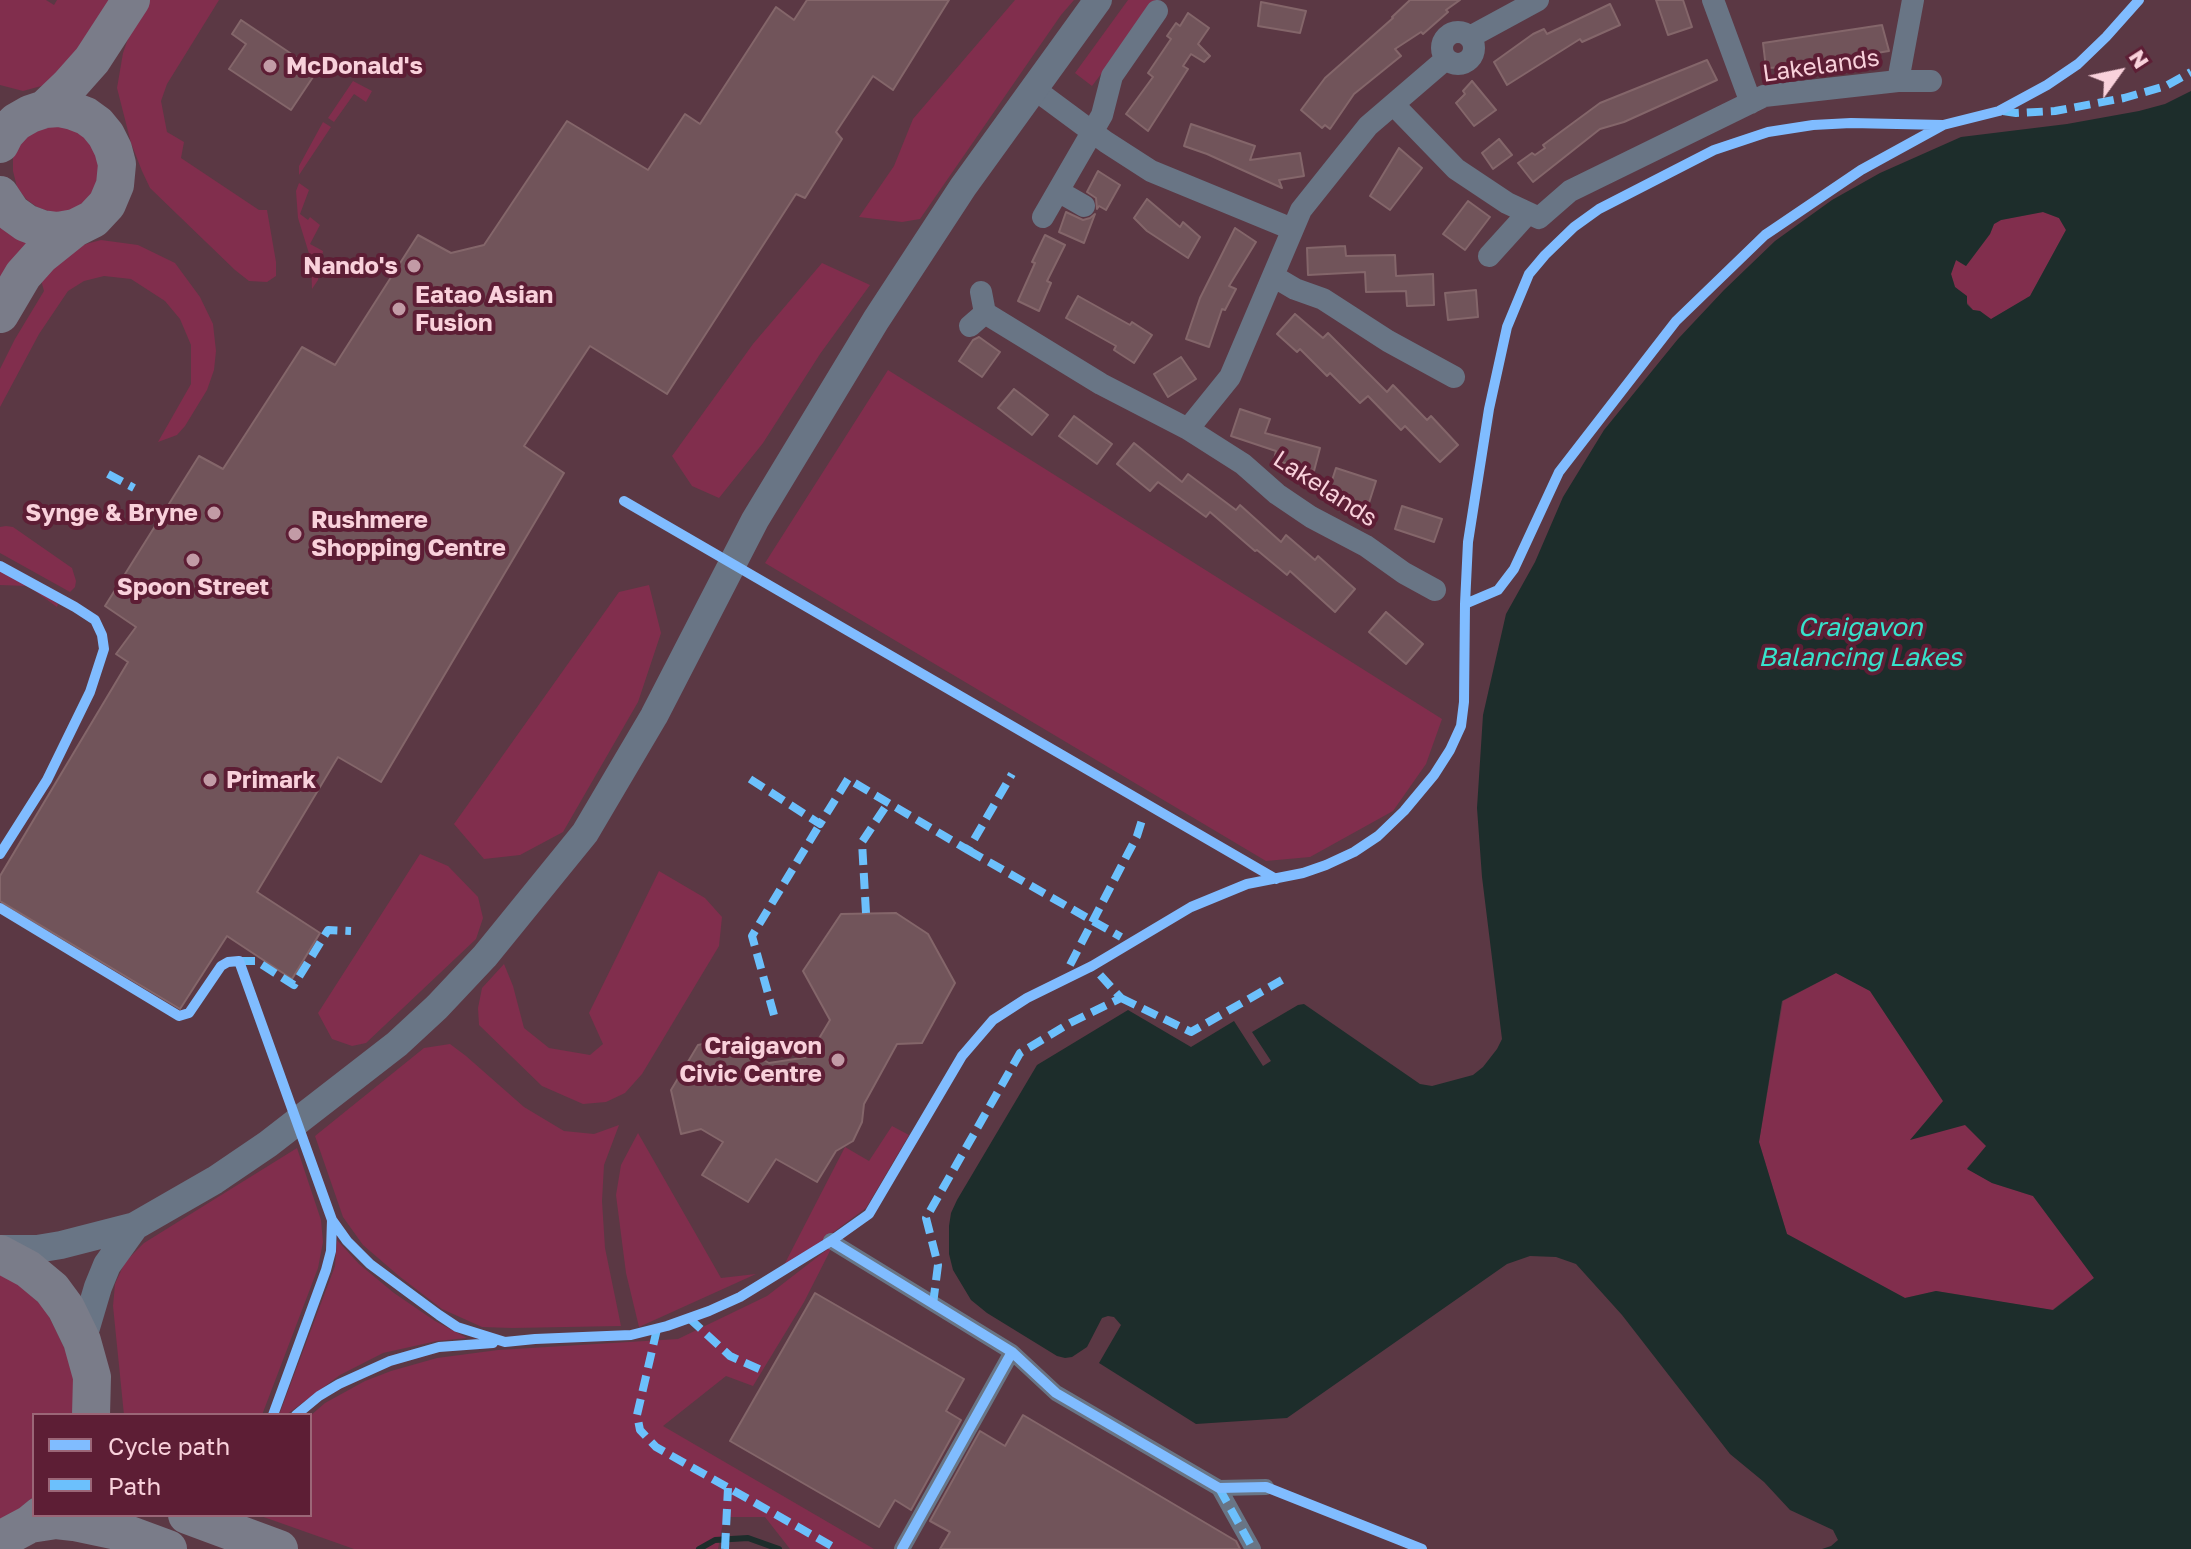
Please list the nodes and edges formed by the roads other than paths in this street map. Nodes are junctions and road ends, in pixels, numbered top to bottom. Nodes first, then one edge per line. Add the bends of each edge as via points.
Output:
1 (131, 0) edge
2 (1098, 0) edge
3 (1538, 0) edge
4 (1713, 0) edge
5 (1913, 0) edge
6 (1157, 11) dead end
7 (110, 33) junction
8 (1898, 81) junction
9 (1931, 81) dead end
10 (1033, 88) junction
11 (1751, 103) junction
12 (1394, 105) junction
13 (45, 109) junction
14 (1093, 133) junction
15 (106, 135) junction
16 (0, 144) edge
17 (1058, 191) junction
18 (0, 195) edge
19 (1084, 206) dead end
20 (1528, 213) junction
21 (1043, 217) dead end
22 (75, 228) junction
23 (1292, 229) junction
24 (1489, 256) dead end
25 (1273, 276) junction
26 (978, 310) dead end
27 (0, 314) edge
28 (1454, 377) dead end
29 (1188, 429) junction
30 (1435, 590) dead end
31 (135, 1226) junction
32 (831, 1241) dead end
33 (0, 1251) edge
34 (1012, 1352) junction
35 (87, 1359) junction
36 (91, 1413) edge
37 (104, 1413) edge
38 (1266, 1487) dead end
39 (1219, 1488) junction
40 (192, 1517) edge
41 (24, 1526) edge
42 (168, 1549) edge
43 (279, 1549) edge
44 (902, 1549) edge
45 (1253, 1549) edge

1 - 7 highway
2 - 10 street
3 - 12 street via 1470,37 1474,48 1466,62 1446,59
4 - 11 street, Lakelands
5 - 8 street, Lakelands
6 - 14 street via 1112,76
7 - 13 highway
7 - 15 highway via 101,110
8 - 9 street, Lakelands
8 - 11 street, Lakelands via 1764,96
10 - 14 street
10 - 31 street via 904,276 763,507 654,716 585,833 485,956 397,1044 268,1144
11 - 20 street, Lakelands via 1570,191 1539,218
12 - 20 street via 1456,169
12 - 23 street via 1368,126 1301,210
13 - 15 highway via 86,116
13 - 16 highway via 16,122
14 - 17 street
14 - 23 street via 1151,171
15 - 22 highway via 117,164 115,185 107,204
17 - 19 street
17 - 21 street
18 - 22 highway via 26,223 58,231
20 - 24 street, Lakelands
22 - 27 highway via 23,275
23 - 25 street
25 - 28 street via 1323,299
25 - 29 street via 1230,377
26 - 29 street, Lakelands
29 - 30 street, Lakelands via 1311,517
31 - 33 street via 61,1245
31 - 35 street via 98,1287
32 - 34 street
33 - 35 highway via 52,1289 66,1308
34 - 39 street via 1056,1393
34 - 44 street
35 - 36 highway
35 - 37 highway
38 - 39 street
39 - 45 street
40 - 43 highway
41 - 42 highway via 56,1520 96,1526

